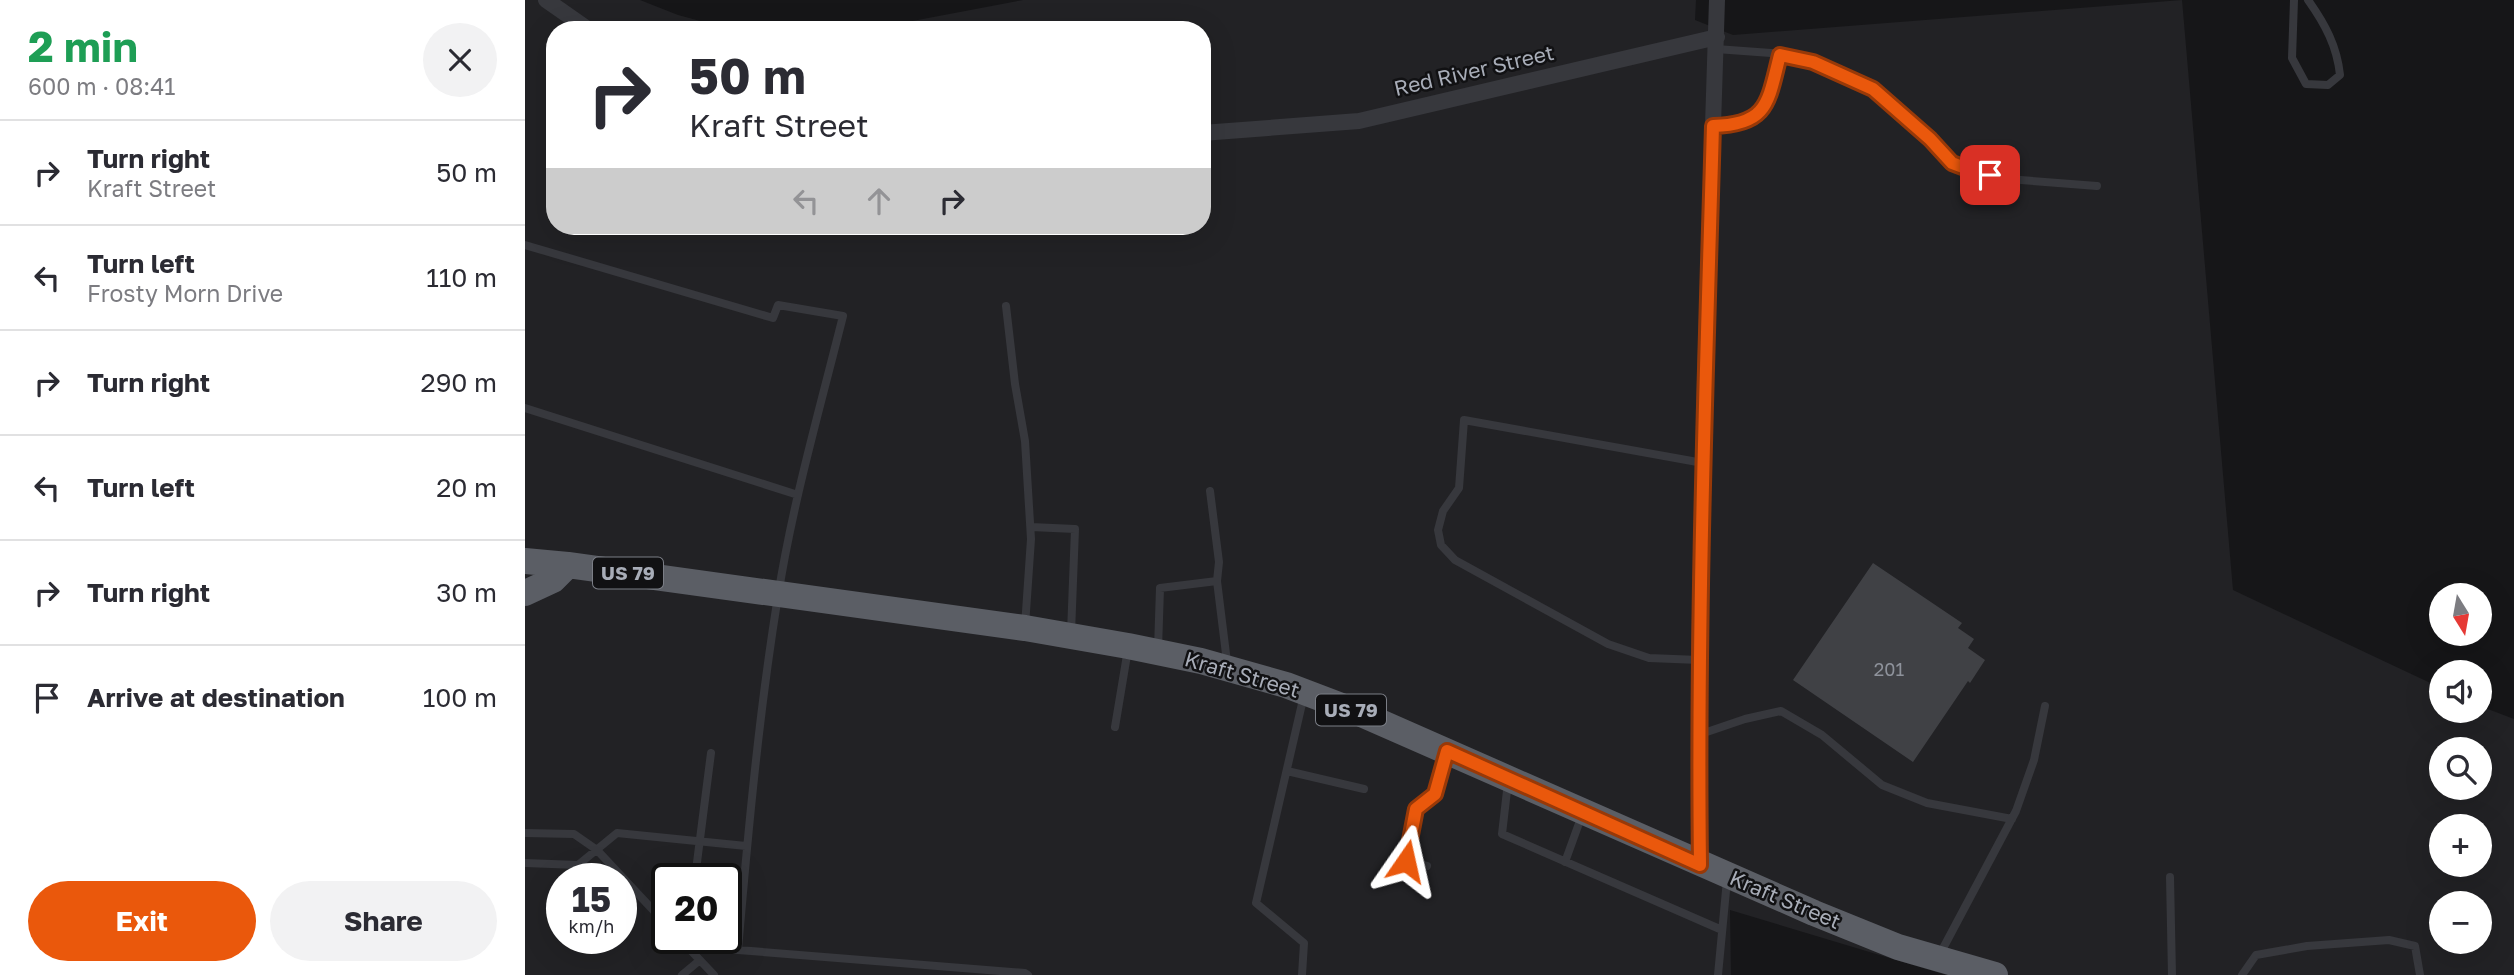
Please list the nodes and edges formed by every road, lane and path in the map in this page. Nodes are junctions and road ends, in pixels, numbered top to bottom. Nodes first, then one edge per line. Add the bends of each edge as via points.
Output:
1 (546, 0) edge
2 (1717, 0) edge
3 (2294, 0) edge
4 (2308, 0) edge
5 (576, 21) edge
6 (1716, 43) junction
7 (1780, 55) junction
8 (1713, 126) junction
9 (1211, 132) edge
10 (2097, 186) dead end
11 (525, 245) edge
12 (1006, 306) dead end
13 (525, 408) edge
14 (1703, 463) junction
15 (1210, 491) dead end
16 (798, 495) junction
17 (1031, 527) junction
18 (525, 542) edge
19 (525, 561) edge
20 (568, 565) junction
21 (1217, 581) junction
22 (525, 593) edge
23 (778, 594) junction
24 (1024, 628) junction
25 (1071, 636) junction
26 (1128, 646) junction
27 (1158, 652) junction
28 (1699, 660) junction
29 (1228, 669) junction
30 (1305, 693) junction
31 (2045, 706) dead end
32 (1115, 727) dead end
33 (1698, 735) junction
34 (1447, 751) junction
35 (711, 753) dead end
36 (1287, 771) junction
37 (1508, 779) junction
38 (1364, 789) dead end
39 (1583, 812) junction
40 (2012, 819) junction
41 (525, 833) edge
42 (700, 841) junction
43 (746, 846) junction
44 (597, 850) junction
45 (1565, 862) junction
46 (525, 863) edge
47 (697, 863) edge
48 (1700, 865) junction
49 (1427, 866) dead end
50 (1727, 876) junction
51 (2170, 877) dead end
52 (742, 898) edge
53 (651, 908) edge
54 (1722, 930) junction
55 (742, 950) edge
56 (696, 954) edge
57 (700, 960) junction
58 (1937, 960) junction
59 (682, 975) edge
60 (714, 975) edge
61 (1028, 975) edge
62 (1301, 975) edge
63 (1718, 975) edge
64 (1995, 975) edge
65 (2172, 975) edge
66 (2242, 975) edge
67 (2420, 975) edge

1 - 5 street
2 - 6 street
3 - 4 lane via 2292,58 2306,84 2328,85 2340,75 2338,55 2325,23
6 - 7 lane
6 - 8 street
6 - 9 street, Red River Street via 1359,121
7 - 8 lane via 1759,116 1735,126
7 - 10 lane via 1813,62 1873,89 1952,163 2008,179
8 - 14 street
11 - 16 lane via 773,318 778,305 843,316
12 - 17 lane via 1025,442
13 - 16 lane
14 - 28 street
14 - 28 lane via 1464,420 1459,488 1443,511 1438,530 1441,545 1455,561 1608,644 1649,658
15 - 21 lane
16 - 23 lane
17 - 24 lane
17 - 25 lane via 1075,529
18 - 20 highway
19 - 20 highway, Kraft Street / US 79
20 - 22 highway, US 79 via 553,580
20 - 23 highway, Kraft Street / US 79
21 - 27 lane via 1160,588
21 - 29 lane
23 - 24 highway, Kraft Street / US 79
23 - 43 lane
24 - 25 highway, Kraft Street / US 79
25 - 26 highway, Kraft Street / US 79
26 - 27 highway, Kraft Street / US 79
26 - 32 lane
27 - 29 highway, Kraft Street / US 79
28 - 33 street
29 - 30 highway, Kraft Street / US 79
30 - 34 highway, Kraft Street / US 79
30 - 36 lane
31 - 40 lane via 2034,760
33 - 40 lane via 1781,711 1822,735 1882,785 1927,803
33 - 48 street
34 - 37 highway, Kraft Street / US 79
34 - 49 lane via 1435,794 1416,809 1406,861
35 - 42 lane
36 - 38 lane
36 - 62 lane via 1256,904 1304,943
37 - 39 highway, Kraft Street / US 79
37 - 45 lane via 1502,834
39 - 45 lane
39 - 48 highway, Kraft Street / US 79
40 - 58 lane
41 - 44 lane via 574,834
42 - 43 lane
42 - 44 lane via 617,833
42 - 47 lane
43 - 52 lane
44 - 46 lane via 578,865
44 - 53 lane
45 - 54 lane
48 - 50 highway, Kraft Street / US 79
50 - 54 lane
50 - 58 highway, Kraft Street / US 79
51 - 65 lane
54 - 63 lane
55 - 61 lane
56 - 57 lane
57 - 59 lane
57 - 60 lane
58 - 64 highway, Kraft Street / US 79
66 - 67 lane via 2256,955 2389,940 2415,946

